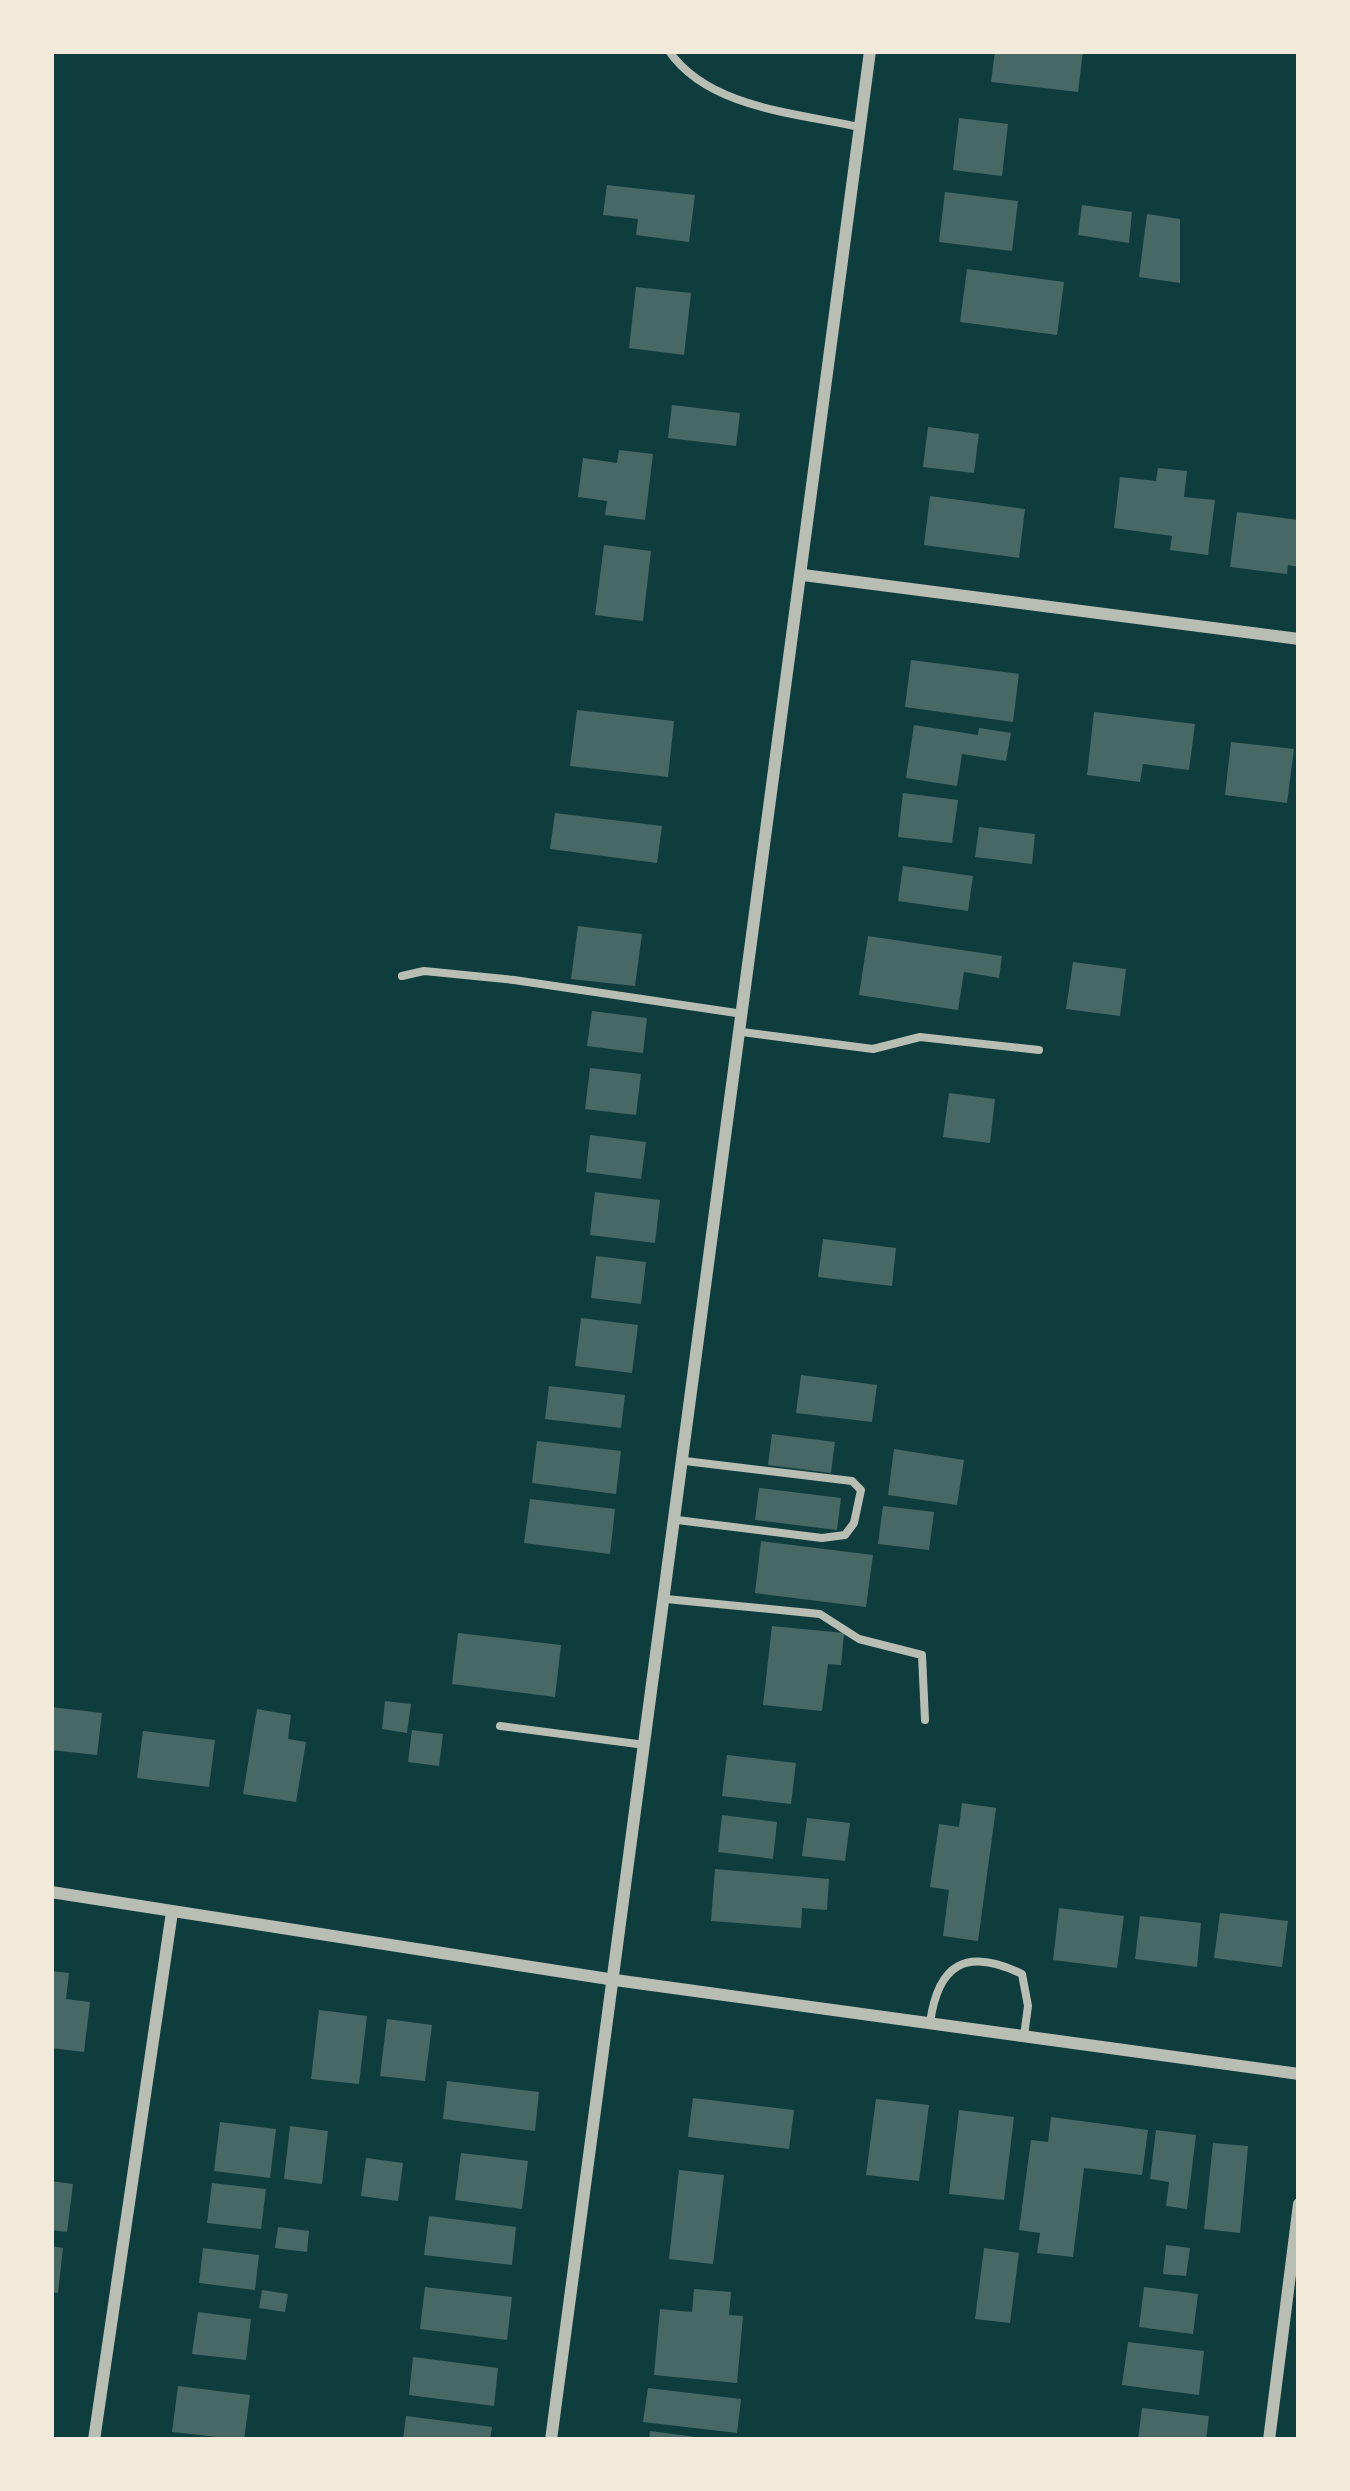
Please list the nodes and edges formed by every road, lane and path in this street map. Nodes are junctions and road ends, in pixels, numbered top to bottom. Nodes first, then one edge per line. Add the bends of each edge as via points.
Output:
1 (668, 51) edge
2 (870, 51) edge
3 (860, 127) junction
4 (803, 575) junction
5 (1299, 639) edge
6 (402, 976) dead end
7 (745, 1015) junction
8 (742, 1032) junction
9 (1039, 1050) dead end
10 (685, 1462) junction
11 (677, 1520) junction
12 (666, 1599) junction
13 (925, 1720) dead end
14 (500, 1726) dead end
15 (646, 1745) junction
16 (51, 1892) edge
17 (172, 1912) junction
18 (615, 1980) junction
19 (930, 2023) junction
20 (1024, 2036) junction
21 (1299, 2074) edge
22 (1299, 2204) edge
23 (94, 2440) edge
24 (551, 2440) edge
25 (1269, 2440) edge

1 - 3 lane via 707,86 747,102
2 - 3 street
3 - 4 street
4 - 5 street
4 - 7 street
6 - 7 lane via 514,980
7 - 8 street
8 - 9 lane via 873,1049 920,1037
8 - 10 street
10 - 11 street
10 - 11 lane via 852,1481 861,1490 845,1535
11 - 12 street
12 - 13 lane via 820,1614 859,1639 922,1654
12 - 15 street
14 - 15 lane
15 - 18 street
16 - 17 street
17 - 18 street
17 - 23 street
18 - 19 street
18 - 24 street
19 - 20 street
19 - 20 lane via 934,1992 951,1966 1007,1966 1022,1974
20 - 21 street
22 - 25 street

